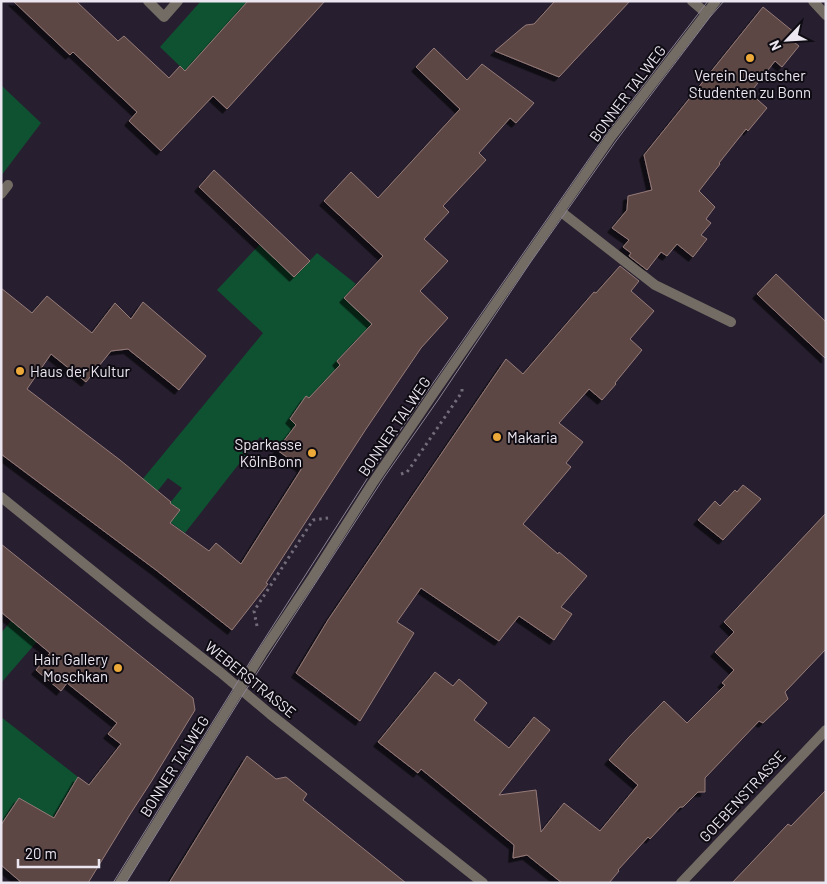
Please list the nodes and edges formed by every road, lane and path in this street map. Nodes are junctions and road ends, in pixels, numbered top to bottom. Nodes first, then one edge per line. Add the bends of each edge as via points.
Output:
1 (148, 1) edge
2 (178, 1) edge
3 (692, 1) edge
4 (716, 1) edge
5 (813, 1) edge
6 (706, 14) junction
7 (826, 15) edge
8 (560, 211) junction
9 (731, 322) dead end
10 (462, 392) dead end
11 (407, 472) dead end
12 (1, 497) edge
13 (312, 520) dead end
14 (254, 612) dead end
15 (240, 689) junction
16 (826, 730) edge
17 (120, 883) edge
18 (483, 883) edge
19 (681, 883) edge

1 - 2 street via 164,17
3 - 6 street
4 - 6 street, BONNER TALWEG
5 - 7 street
6 - 8 street, BONNER TALWEG via 611,137
8 - 9 street via 655,286
8 - 15 street, BONNER TALWEG via 432,394
10 - 11 path
12 - 15 street, WEBERSTRASSE
13 - 14 path
15 - 17 street, BONNER TALWEG
15 - 18 street, WEBERSTRASSE
16 - 19 street, GOEBENSTRASSE

